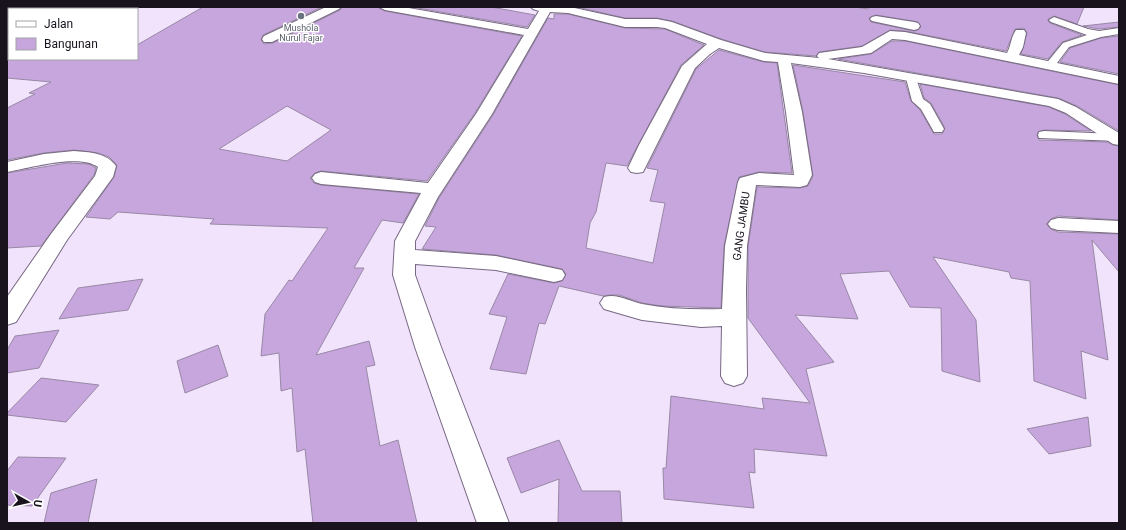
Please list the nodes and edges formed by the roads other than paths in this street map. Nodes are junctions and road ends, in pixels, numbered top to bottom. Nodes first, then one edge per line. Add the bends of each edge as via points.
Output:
1 (335, 7) edge
2 (385, 7) edge
3 (542, 7) edge
4 (600, 7) edge
5 (587, 14) junction
6 (876, 19) dead end
7 (1054, 20) dead end
8 (922, 27) dead end
9 (938, 30) dead end
10 (532, 32) junction
11 (1119, 32) edge
12 (1020, 33) dead end
13 (1099, 34) junction
14 (268, 39) dead end
15 (717, 43) junction
16 (1014, 52) junction
17 (791, 59) junction
18 (1050, 65) junction
19 (911, 78) junction
20 (1119, 80) edge
21 (938, 129) dead end
22 (1044, 135) dead end
23 (1118, 139) edge
24 (7, 167) edge
25 (637, 168) dead end
26 (322, 178) dead end
27 (433, 189) junction
28 (1058, 224) dead end
29 (1119, 227) edge
30 (405, 256) junction
31 (554, 275) dead end
32 (612, 303) dead end
33 (7, 316) edge
34 (734, 317) junction
35 (734, 376) dead end
36 (493, 523) edge

1 - 14 street
2 - 10 street via 484,26
3 - 5 street
3 - 10 street
4 - 5 street
5 - 15 street via 625,23 668,25
6 - 8 street
7 - 13 lane
9 - 16 street
10 - 27 street via 484,114
11 - 13 lane
12 - 16 street
13 - 18 lane via 1066,45
15 - 17 street via 764,56
15 - 25 street via 689,66
16 - 17 street via 956,47 890,35 866,50
16 - 18 street
17 - 19 street
17 - 34 street, GANG JAMBU via 794,112 803,175 800,181 759,179 747,182 736,246
18 - 20 street
19 - 21 lane via 918,101 926,107
19 - 23 street via 1053,102 1072,110
22 - 23 lane
24 - 33 street via 55,158 86,156 104,162 107,166 104,177 58,238
26 - 27 street
27 - 30 street via 406,241
28 - 29 street
30 - 31 street via 496,263
30 - 36 street via 406,282
32 - 34 street via 642,312 701,318
34 - 35 street, GANG JAMBU

